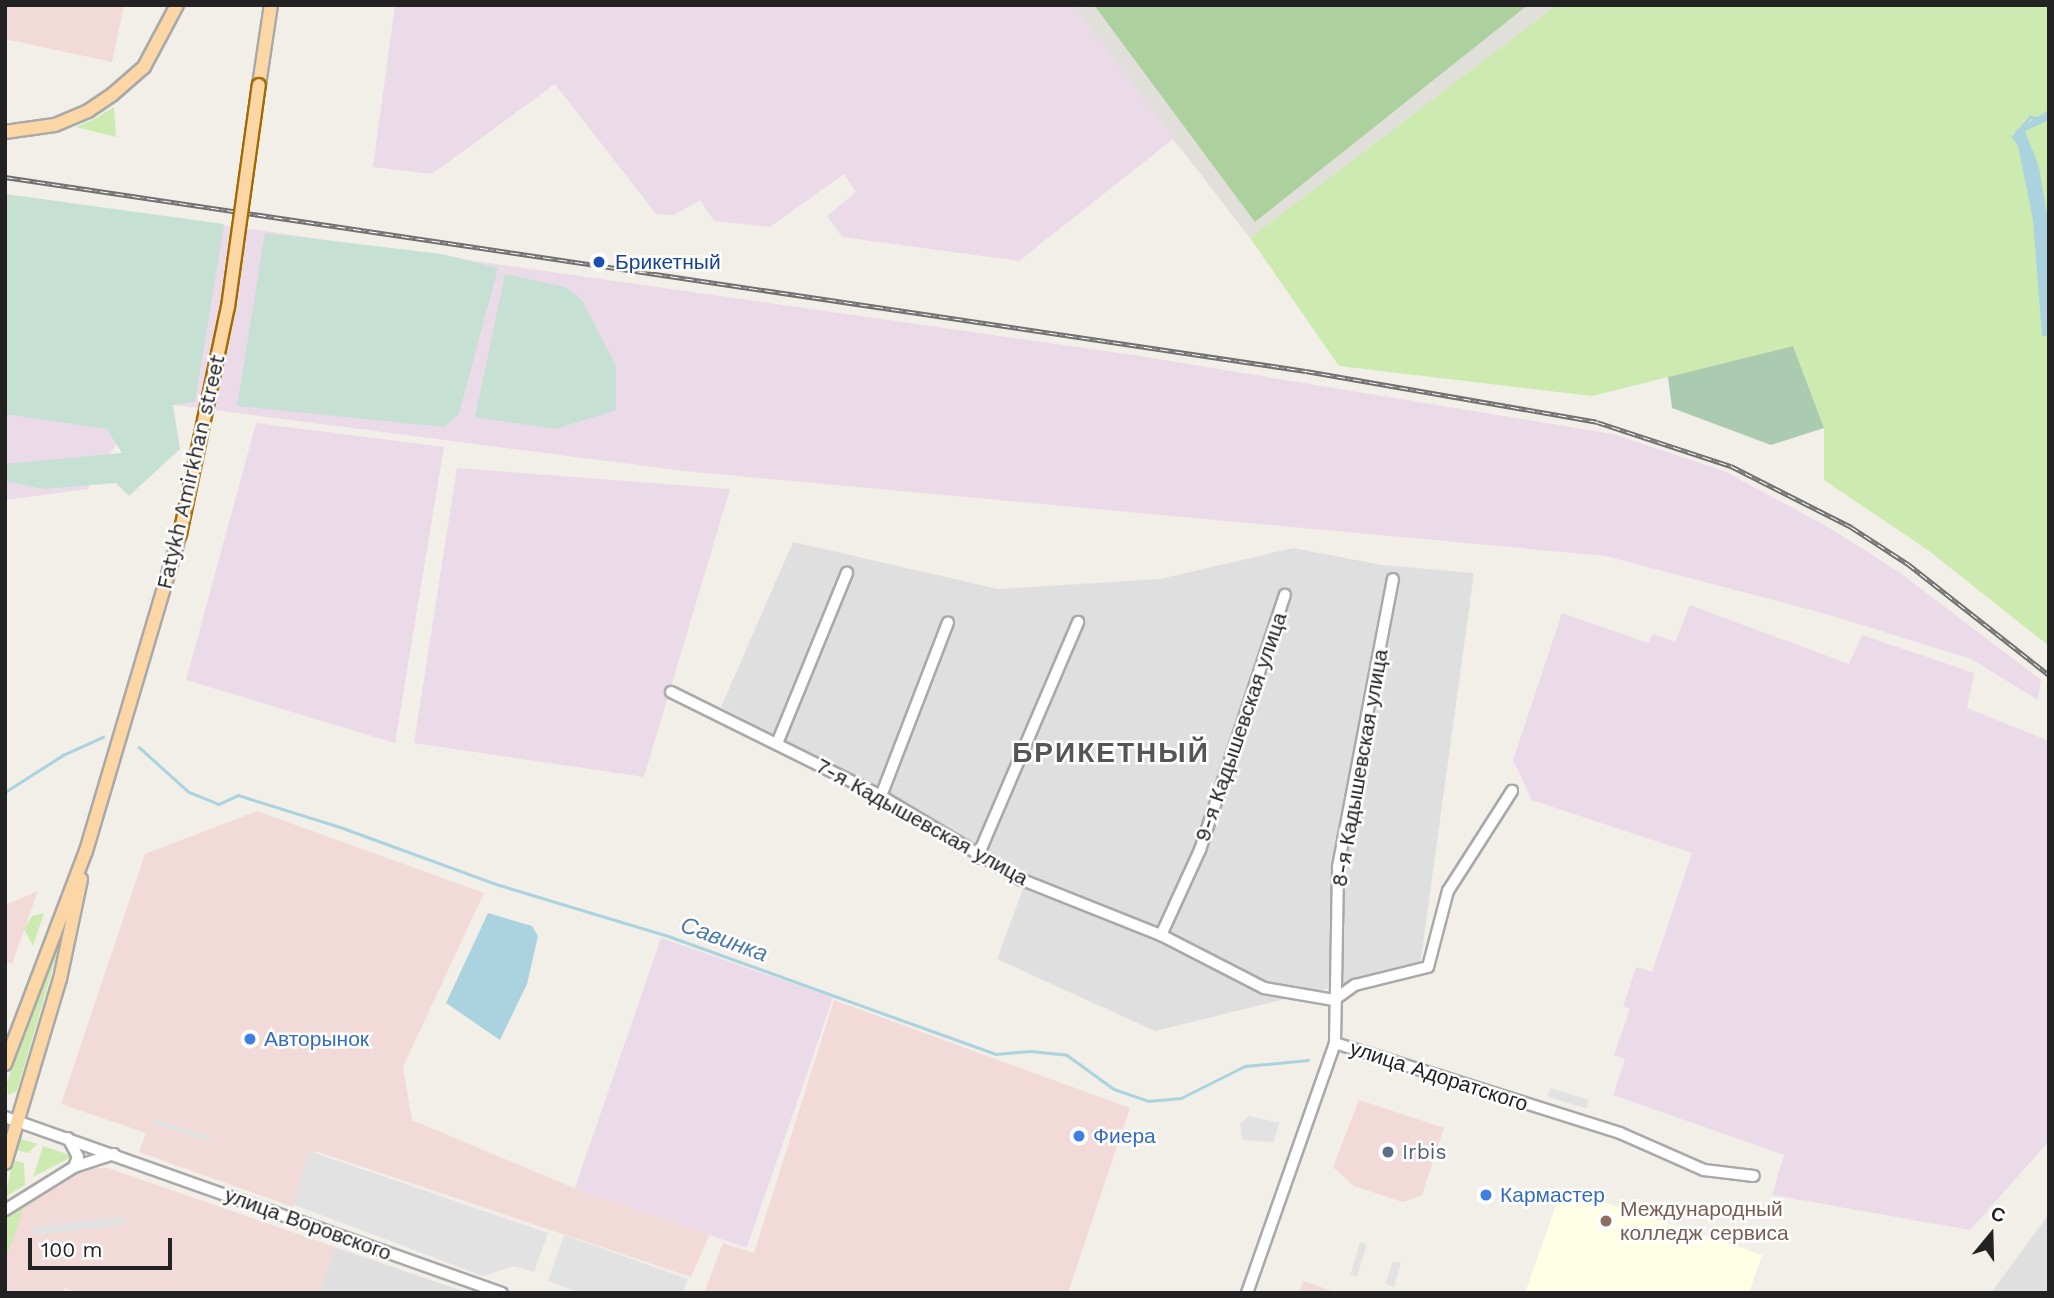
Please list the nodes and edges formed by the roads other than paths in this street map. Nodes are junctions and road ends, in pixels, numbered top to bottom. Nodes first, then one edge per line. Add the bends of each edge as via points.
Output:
1 (177, 5) edge
2 (271, 5) edge
3 (5, 132) edge
4 (847, 573) dead end
5 (1394, 579) dead end
6 (1285, 595) dead end
7 (948, 622) dead end
8 (1078, 622) dead end
9 (671, 692) dead end
10 (778, 741) junction
11 (1512, 791) dead end
12 (881, 796) junction
13 (86, 851) junction
14 (977, 858) junction
15 (1161, 935) junction
16 (1334, 1000) junction
17 (1335, 1043) junction
18 (5, 1064) edge
19 (5, 1117) edge
20 (19, 1122) junction
21 (68, 1138) junction
22 (114, 1154) junction
23 (5, 1163) edge
24 (74, 1167) junction
25 (1754, 1176) dead end
26 (5, 1210) edge
27 (502, 1293) edge
28 (1247, 1293) edge

1 - 3 main road via 144,66 113,94 55,125
2 - 13 main road, Fatykh Amirkhan street, bridge via 228,307 180,534
4 - 10 street
5 - 16 street, 8-я Кадышевская улица via 1338,867
6 - 15 street, 9-я Кадышевская улица via 1200,850
7 - 12 street
8 - 14 street
9 - 10 street, 7-я Кадышевская улица
10 - 12 street, 7-я Кадышевская улица
11 - 16 street via 1448,891 1428,967 1355,985
12 - 14 street, 7-я Кадышевская улица
13 - 18 main road, Fatykh Amirkhan street
13 - 20 main road, Fatykh Amirkhan street via 60,979
14 - 15 street, 7-я Кадышевская улица
15 - 16 street, 7-я Кадышевская улица via 1264,988
16 - 17 street, 8-я Кадышевская улица
17 - 25 street, улица Адоратского via 1620,1133 1704,1171
17 - 28 street, улица Адоратского
19 - 20 street, улица Воровского
20 - 21 street, улица Воровского
20 - 23 main road, Fatykh Amirkhan street
21 - 22 street, улица Воровского
21 - 24 street via 78,1157
22 - 24 street
22 - 27 street, улица Воровского
24 - 26 street

